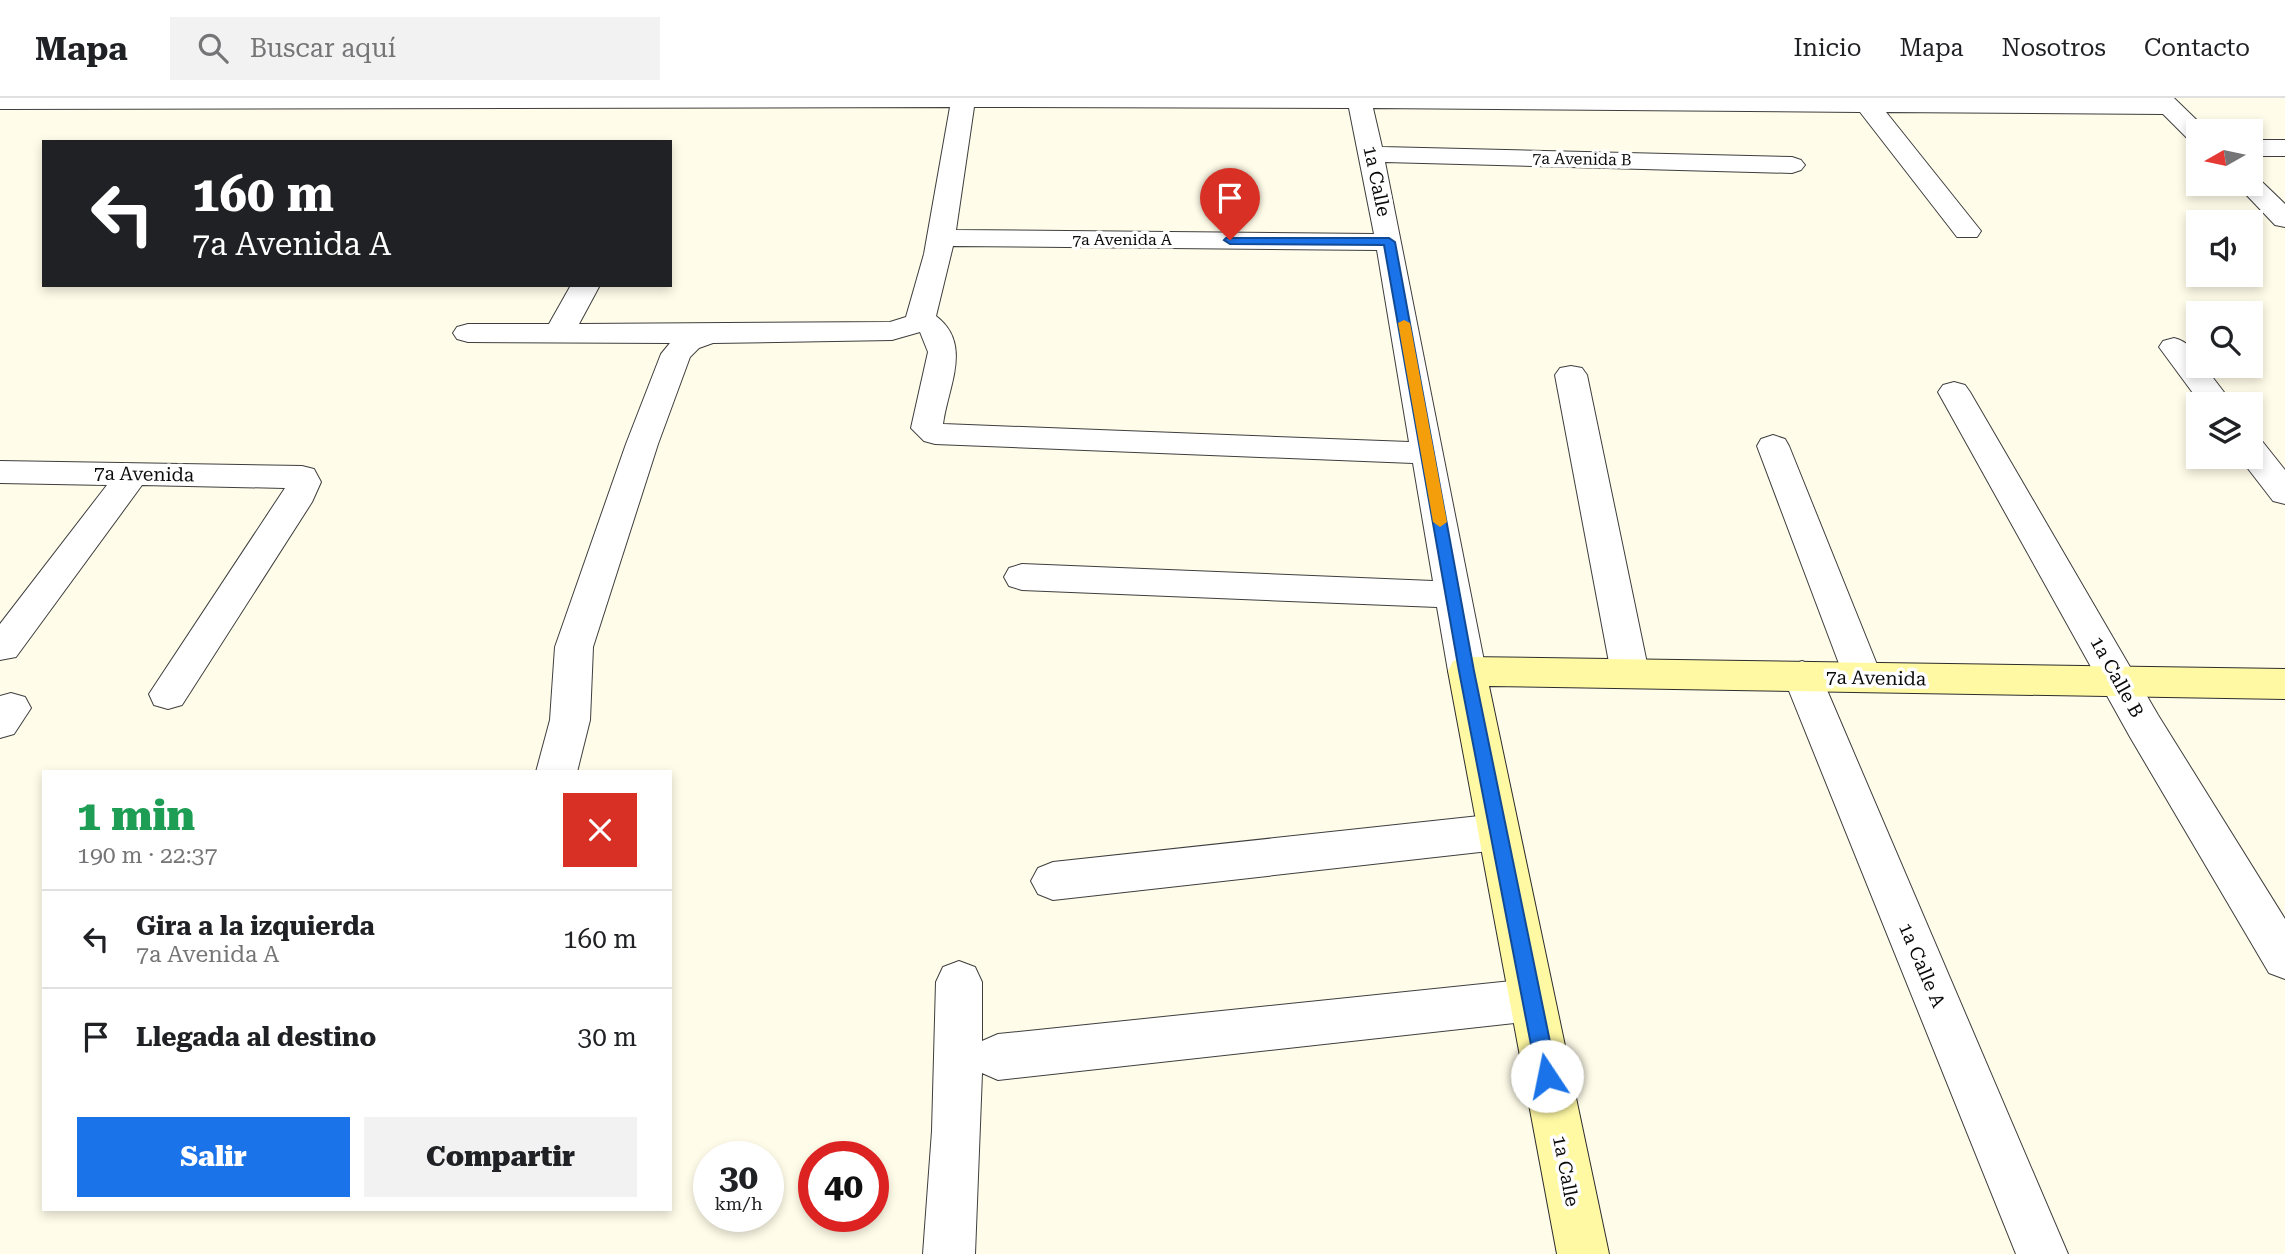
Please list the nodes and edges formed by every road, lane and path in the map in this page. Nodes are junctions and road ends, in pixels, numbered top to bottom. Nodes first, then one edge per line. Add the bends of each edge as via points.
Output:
1 (298, 99) edge
2 (875, 99) edge
3 (963, 99) edge
4 (1098, 99) edge
5 (1360, 100) edge
6 (0, 102) edge
7 (2164, 103) edge
8 (1868, 106) junction
9 (2186, 124) edge
10 (2263, 148) edge
11 (2285, 148) edge
12 (1372, 154) junction
13 (1792, 165) dead end
14 (2261, 196) edge
15 (2285, 219) edge
16 (1967, 231) dead end
17 (938, 238) junction
18 (1389, 242) junction
19 (585, 287) edge
20 (922, 319) junction
21 (468, 333) dead end
22 (559, 333) junction
23 (709, 334) junction
24 (2174, 347) dead end
25 (1571, 375) dead end
26 (1954, 392) dead end
27 (2208, 392) edge
28 (1773, 446) dead end
29 (1428, 453) junction
30 (2263, 465) edge
31 (0, 472) edge
32 (133, 474) junction
33 (2285, 494) edge
34 (1022, 577) dead end
35 (1453, 595) junction
36 (3, 647) dead end
37 (1466, 671) junction
38 (1630, 673) junction
39 (1802, 676) junction
40 (1863, 677) junction
41 (2285, 684) edge
42 (2122, 685) junction
43 (168, 694) dead end
44 (557, 770) edge
45 (1498, 832) junction
46 (1053, 881) dead end
47 (2285, 959) edge
48 (958, 982) dead end
49 (1532, 1000) junction
50 (998, 1057) dead end
51 (949, 1254) edge
52 (1583, 1254) edge
53 (2042, 1254) edge

1 - 2 street
1 - 6 street
2 - 3 street
3 - 4 street
3 - 17 street
4 - 5 street
5 - 8 street
5 - 12 street, 1a Calle
7 - 8 street
7 - 9 street
8 - 16 street
10 - 11 street
12 - 13 street, 7a Avenida B
12 - 18 street, 1a Calle
14 - 15 street
17 - 18 street, 7a Avenida A
17 - 20 street
18 - 29 street, 1a Calle
19 - 22 street
20 - 23 street via 892,331
20 - 29 street via 936,330 943,352 927,422 935,434
21 - 22 street
22 - 23 street
23 - 44 street via 688,342 676,354 642,444 574,647 570,720
24 - 27 street
25 - 38 street
26 - 42 street, 1a Calle B
28 - 40 street
29 - 35 street, 1a Calle
30 - 33 street
31 - 32 street, 7a Avenida
32 - 36 street
32 - 43 street, 7a Avenida via 289,475 302,477 304,482
34 - 35 street
35 - 37 street, 1a Calle
37 - 38 street, 7a Avenida
37 - 45 street, 1a Calle
38 - 39 street, 7a Avenida
39 - 40 street, 7a Avenida
39 - 53 street, 1a Calle A
40 - 42 street, 7a Avenida
41 - 42 street, 7a Avenida
42 - 47 street, 1a Calle B
45 - 46 street
45 - 49 street, 1a Calle
48 - 51 street via 957,1131
49 - 50 street
49 - 52 street, 1a Calle

